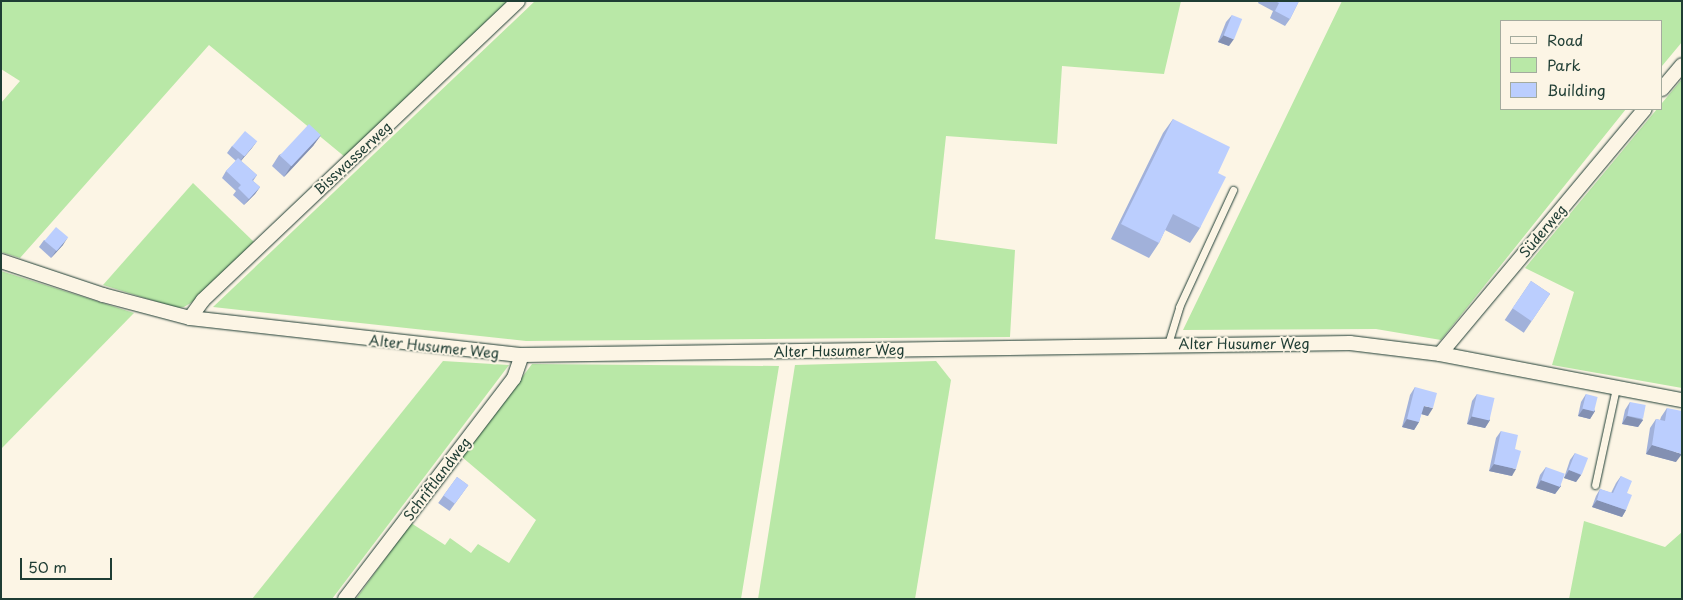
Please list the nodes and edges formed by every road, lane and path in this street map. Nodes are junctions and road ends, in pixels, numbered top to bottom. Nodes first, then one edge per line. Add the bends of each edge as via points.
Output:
1 (518, 1) edge
2 (1682, 65) edge
3 (1663, 88) edge
4 (1644, 110) edge
5 (1233, 190) dead end
6 (1, 262) edge
7 (190, 318) junction
8 (1168, 344) junction
9 (1440, 354) junction
10 (522, 355) junction
11 (1616, 388) junction
12 (1682, 400) edge
13 (1595, 485) dead end
14 (345, 599) edge

1 - 7 street, Bisswasserweg via 203,300
2 - 3 street
4 - 9 street, Süderweg
5 - 8 lane via 1179,307
6 - 7 street, Alter Husumer Weg via 103,295
7 - 10 street, Alter Husumer Weg
8 - 9 street, Alter Husumer Weg via 1350,343
8 - 10 street, Alter Husumer Weg via 655,356
9 - 11 street, Alter Husumer Weg
10 - 14 street, Schriftlandweg via 514,378
11 - 12 street, Alter Husumer Weg
11 - 13 lane

